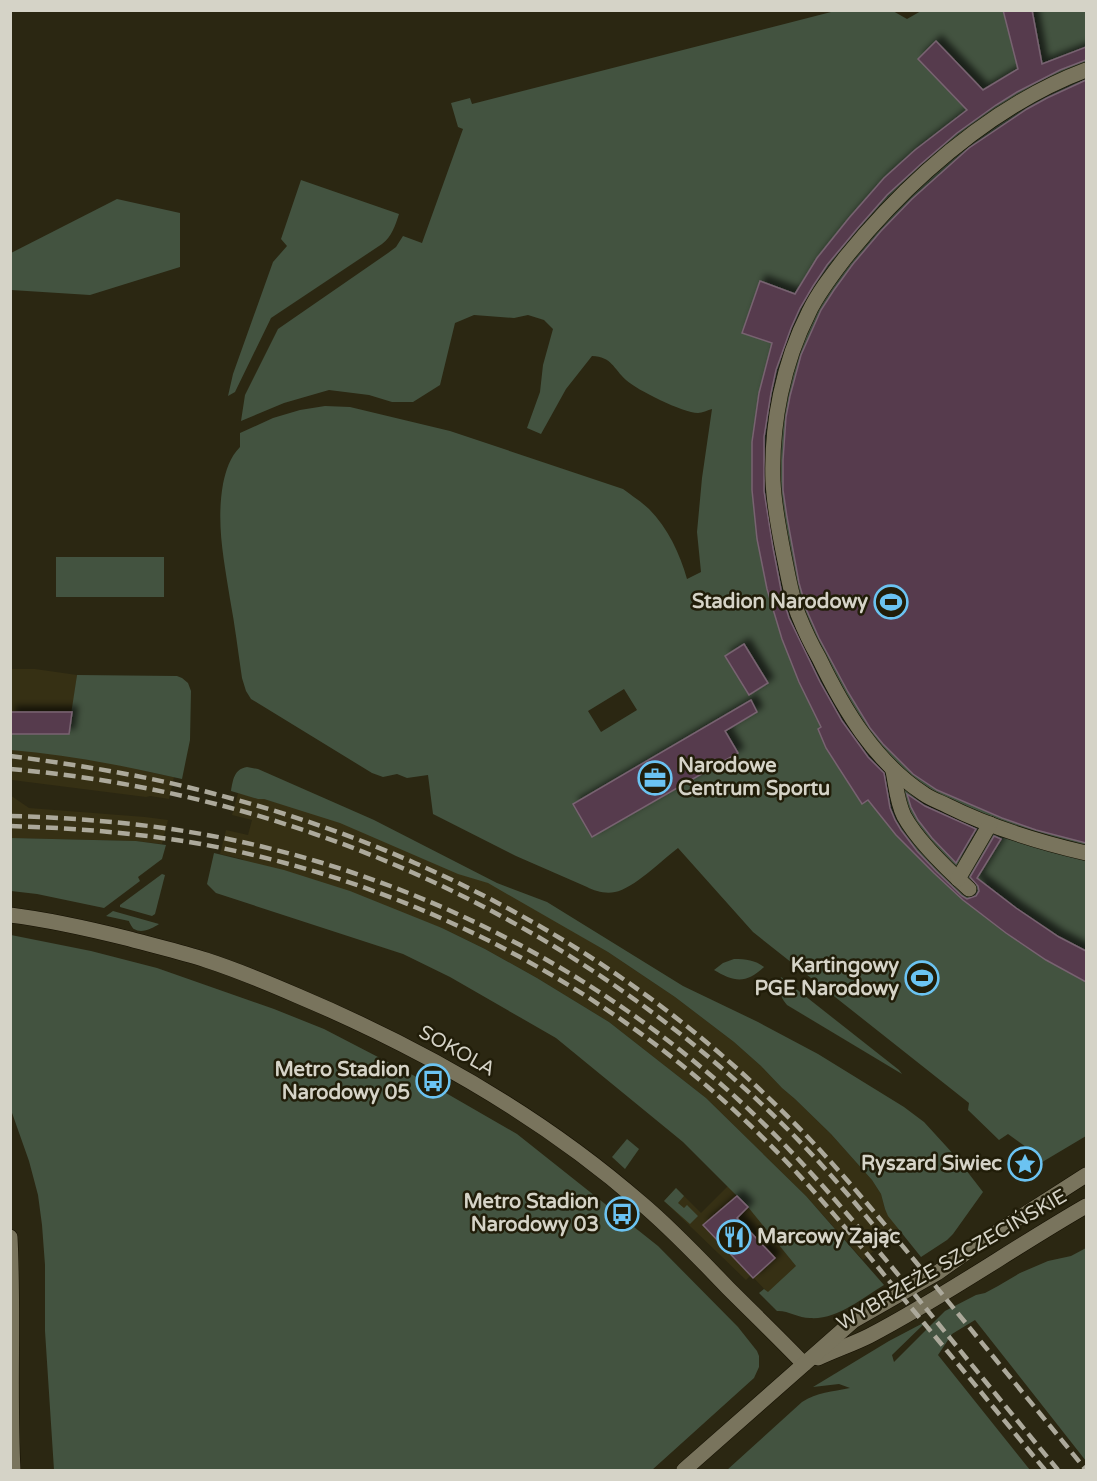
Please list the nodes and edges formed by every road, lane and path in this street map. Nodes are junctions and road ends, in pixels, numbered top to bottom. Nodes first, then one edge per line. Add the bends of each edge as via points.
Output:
1 (1086, 70) edge
2 (893, 771) junction
3 (990, 824) junction
4 (1086, 853) edge
5 (10, 915) edge
6 (1086, 1175) edge
7 (1086, 1206) edge
8 (10, 1238) edge
9 (804, 1364) junction
10 (14, 1470) edge
11 (684, 1470) edge

1 - 2 street via 1018,102 907,188 831,276 809,311 785,378 775,424 773,480 790,586 802,623 835,691 863,735
2 - 3 street via 925,795
2 - 3 street via 904,815 964,884
3 - 4 street
5 - 9 street, SOKOLA via 66,924 206,960 336,1012 442,1066 546,1129 624,1188
6 - 9 street, WYBRZEŻE SZCZECIŃSKIE via 937,1273 854,1321
7 - 9 street, WYBRZEŻE SZCZECIŃSKIE via 868,1336
8 - 10 street
9 - 11 street, WYBRZEŻE SZCZECIŃSKIE

